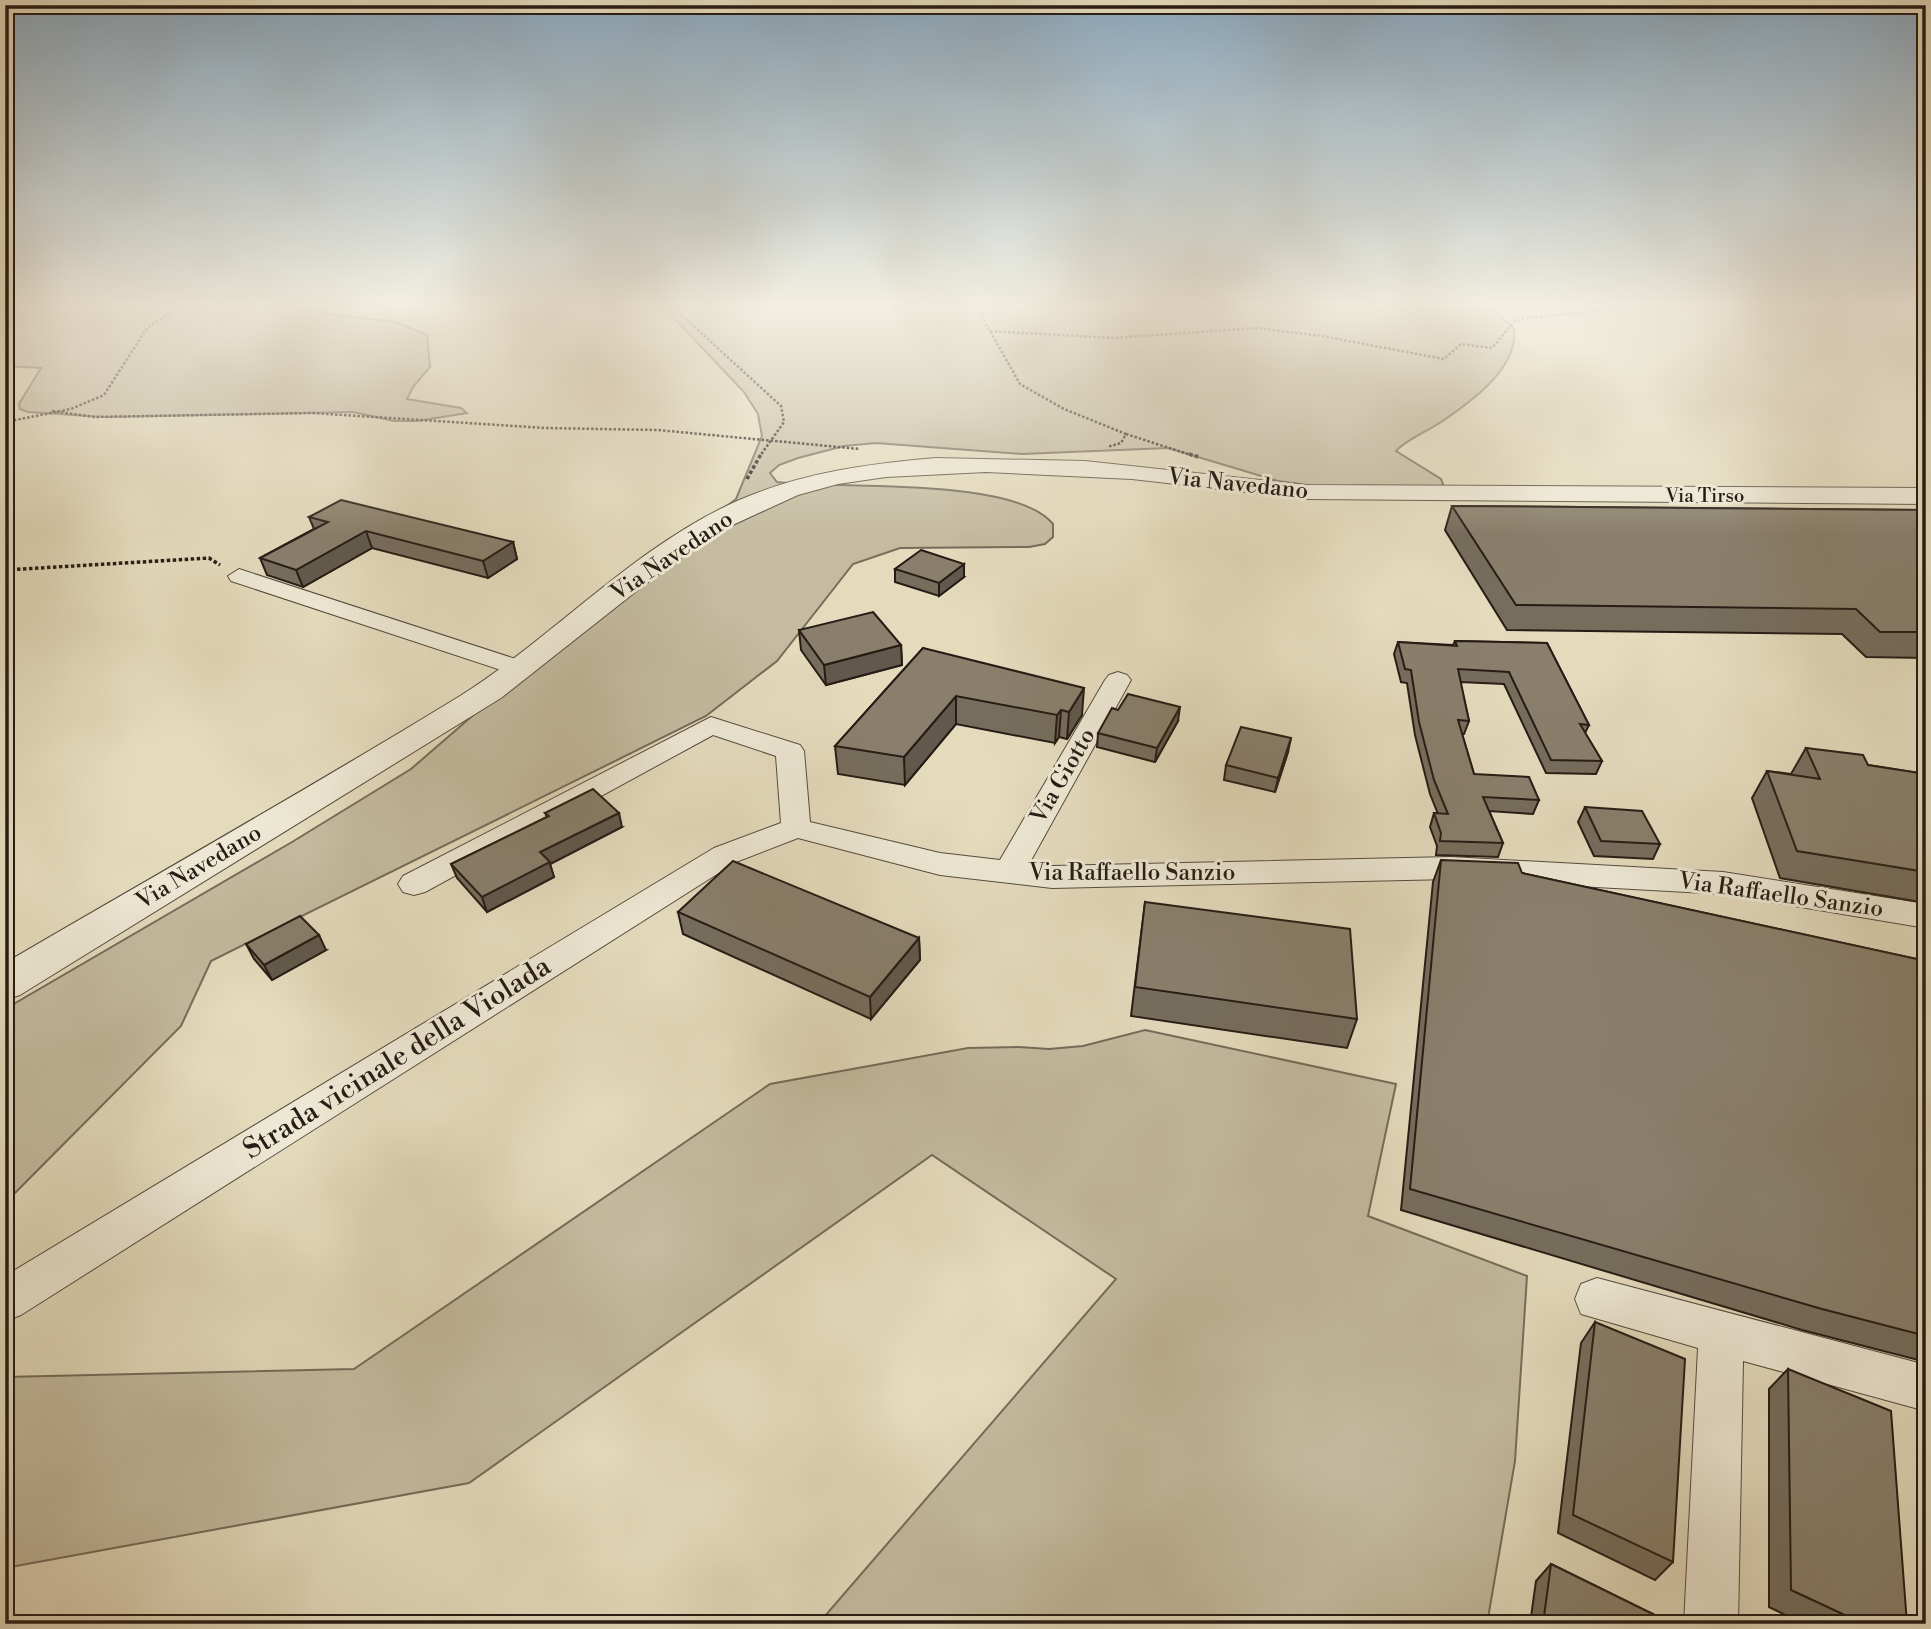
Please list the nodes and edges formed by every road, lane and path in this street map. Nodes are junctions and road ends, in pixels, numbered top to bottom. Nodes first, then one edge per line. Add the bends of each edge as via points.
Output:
1 (112, 384) edge
2 (757, 384) edge
3 (1020, 384) edge
4 (52, 411) junction
5 (5, 422) edge
6 (767, 443) junction
7 (1104, 448) dead end
8 (864, 450) dead end
9 (1485, 496) joint
10 (1926, 496) edge
11 (746, 507) junction
12 (5, 570) edge
13 (239, 576) joint
14 (522, 669) junction
15 (1118, 680) dead end
16 (796, 828) junction
17 (1009, 872) junction
18 (414, 884) dead end
19 (1926, 916) edge
20 (5, 984) edge
21 (1597, 1299) dead end
22 (5, 1300) edge
23 (1721, 1333) junction
24 (1926, 1388) edge
25 (1712, 1624) edge

1 - 4 path via 104,395
2 - 6 path via 781,406 784,422
3 - 7 path via 1064,410 1126,434 1121,443
4 - 5 path
4 - 6 path via 93,417 312,413 545,428 659,430
6 - 8 path
6 - 11 path via 738,498
9 - 10 street, Via Tirso
9 - 11 street, Via Navedano via 1306,492 1096,469 980,464 850,477
11 - 14 street, Via Navedano via 694,536
12 - 13 path via 209,558
13 - 14 street
14 - 20 street, Via Navedano
15 - 17 street, Via Giotto
16 - 17 street, Via Raffaello Sanzio via 940,864
16 - 18 street via 790,751 711,725
16 - 22 street, Strada vicinale della Violada via 725,855
17 - 19 street, Via Raffaello Sanzio via 1052,877 1451,868 1723,883
21 - 23 street
23 - 24 street
23 - 25 street

